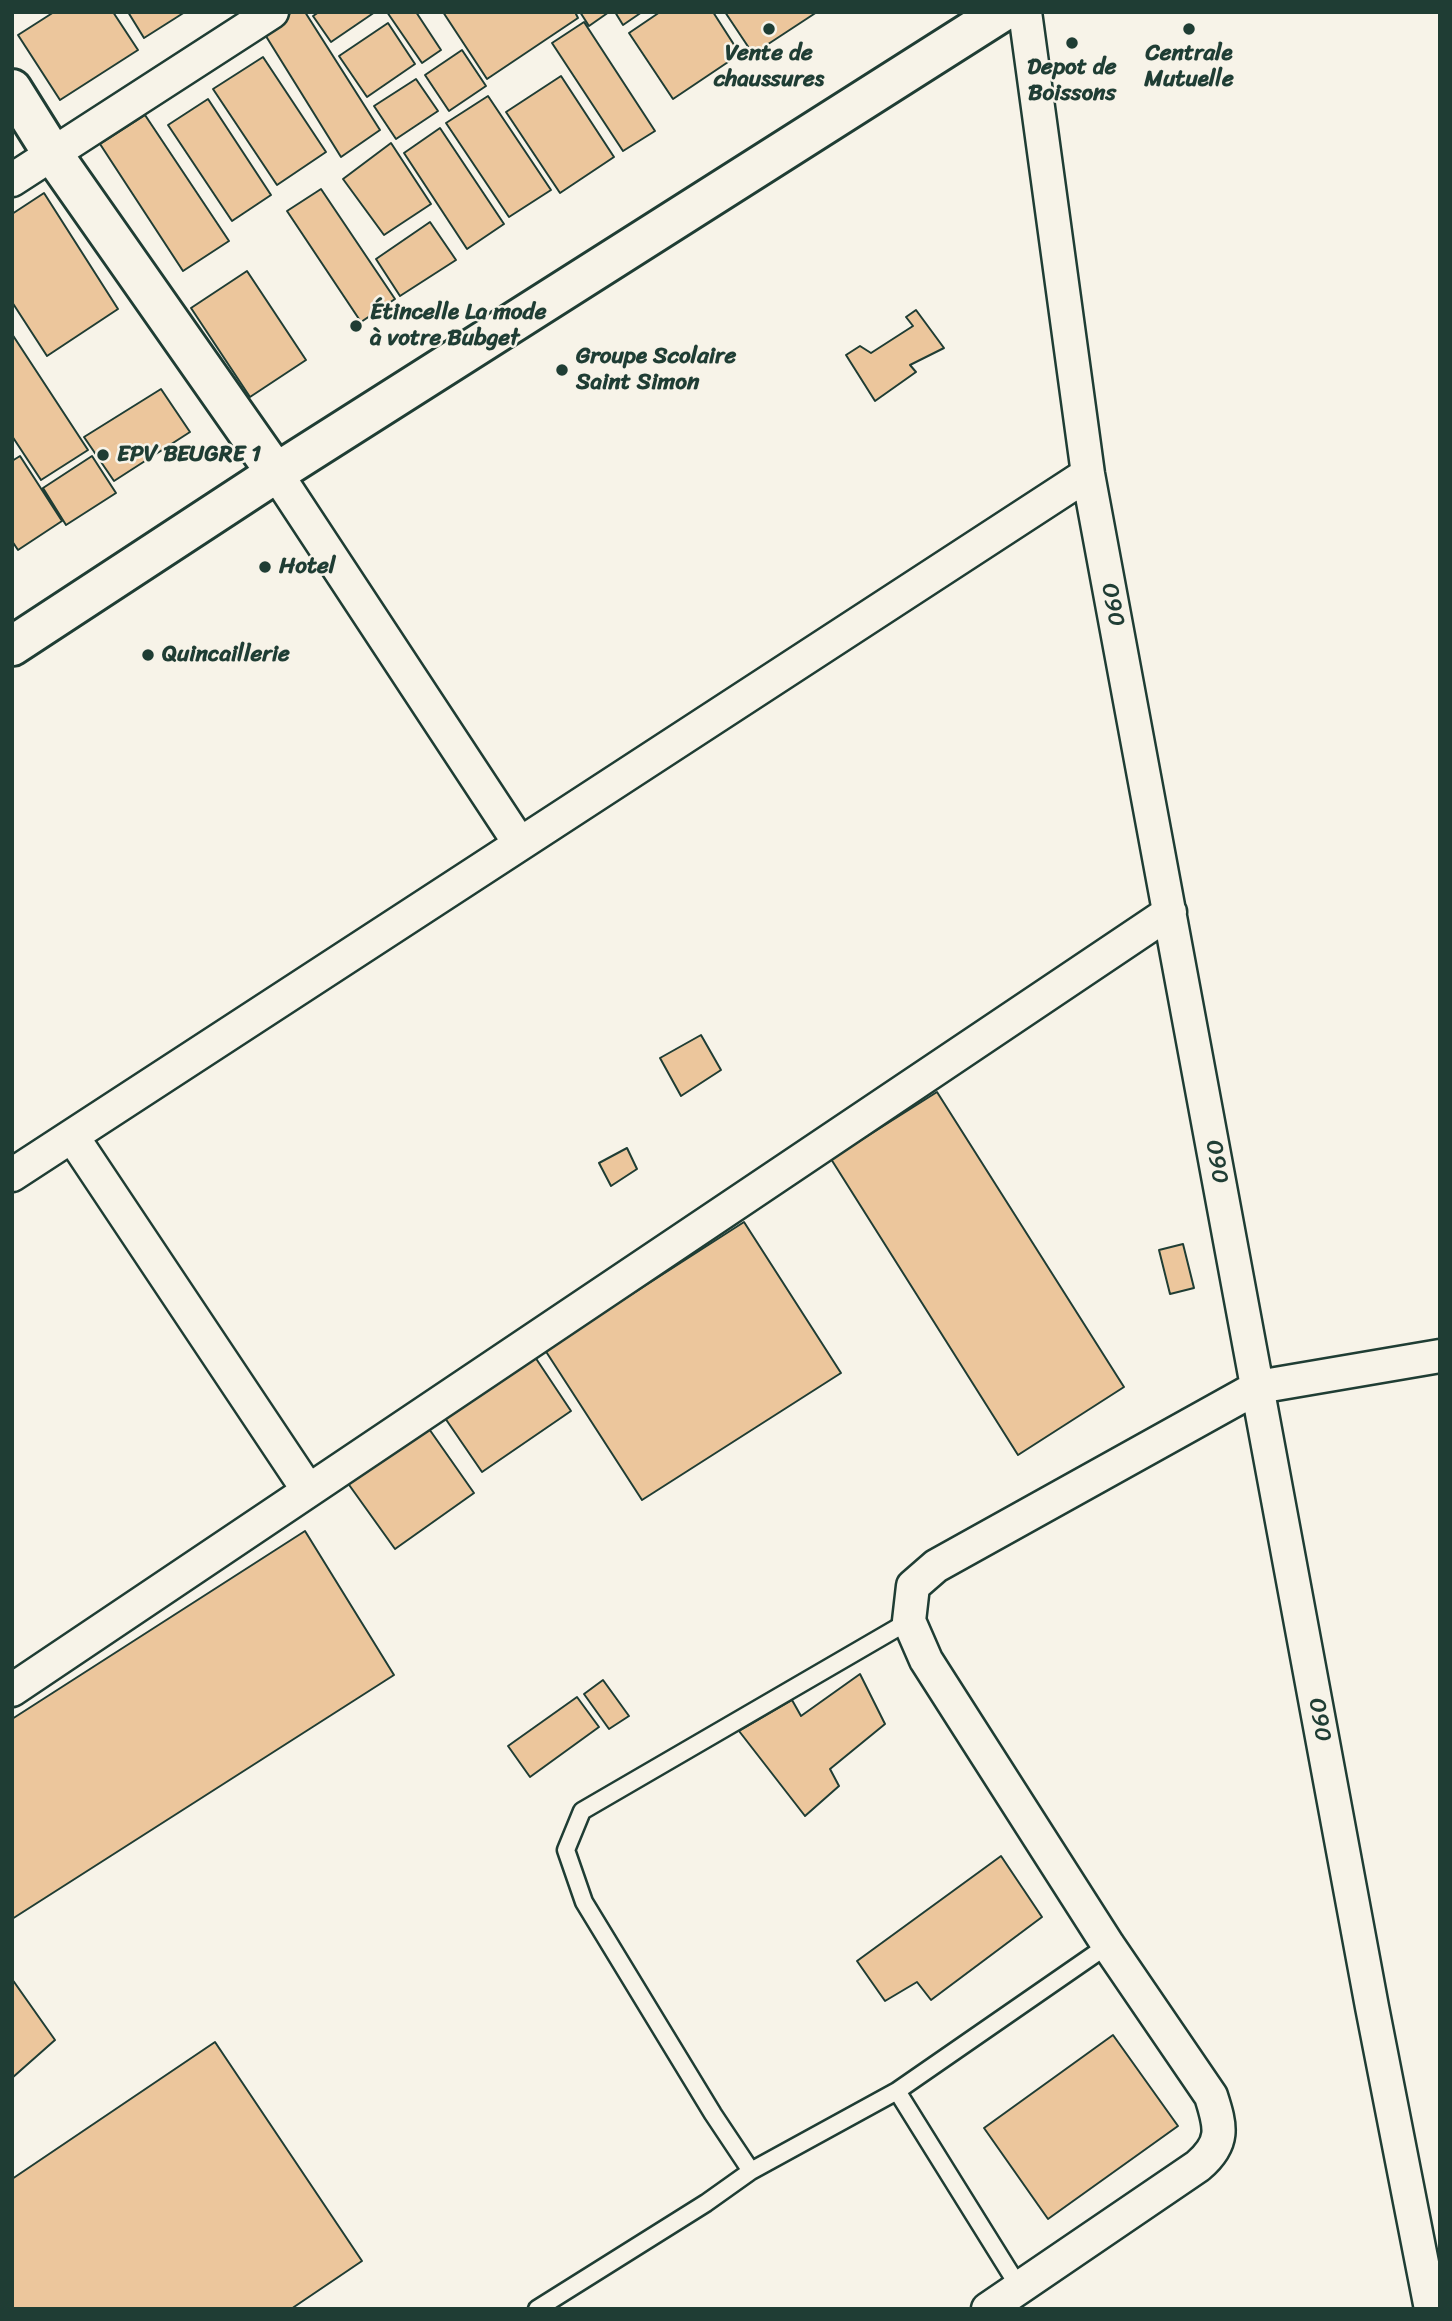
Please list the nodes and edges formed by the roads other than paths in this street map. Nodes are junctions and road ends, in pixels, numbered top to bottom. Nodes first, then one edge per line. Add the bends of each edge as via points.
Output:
1 (272, 12) edge
2 (1002, 12) edge
3 (1025, 12) edge
4 (12, 89) edge
5 (52, 153) junction
6 (12, 180) edge
7 (276, 473) junction
8 (1088, 474) junction
9 (12, 646) edge
10 (520, 844) junction
11 (1170, 912) junction
12 (72, 1136) junction
13 (12, 1175) edge
14 (1440, 1356) edge
15 (1258, 1387) junction
16 (308, 1490) junction
17 (909, 1621) junction
18 (12, 1690) edge
19 (1108, 1945) junction
20 (897, 2091) junction
21 (751, 2171) junction
22 (1019, 2287) junction
23 (537, 2309) edge
24 (988, 2309) edge
25 (1431, 2309) edge

1 - 5 street
2 - 7 street
3 - 8 street, O90
4 - 5 street
5 - 6 street
5 - 7 street
7 - 9 street
7 - 10 street
8 - 10 street
8 - 11 street, O90
10 - 12 street
11 - 15 street, O90
11 - 16 street
12 - 13 street
12 - 16 street
14 - 15 street
15 - 17 street via 936,1566 913,1586
15 - 25 street, O90
16 - 18 street
17 - 19 street via 926,1660
17 - 21 lane via 582,1811 566,1850 584,1902
19 - 20 lane
19 - 22 street via 1210,2096 1220,2124 1213,2154
20 - 21 lane
20 - 22 lane
21 - 23 lane
22 - 24 street

